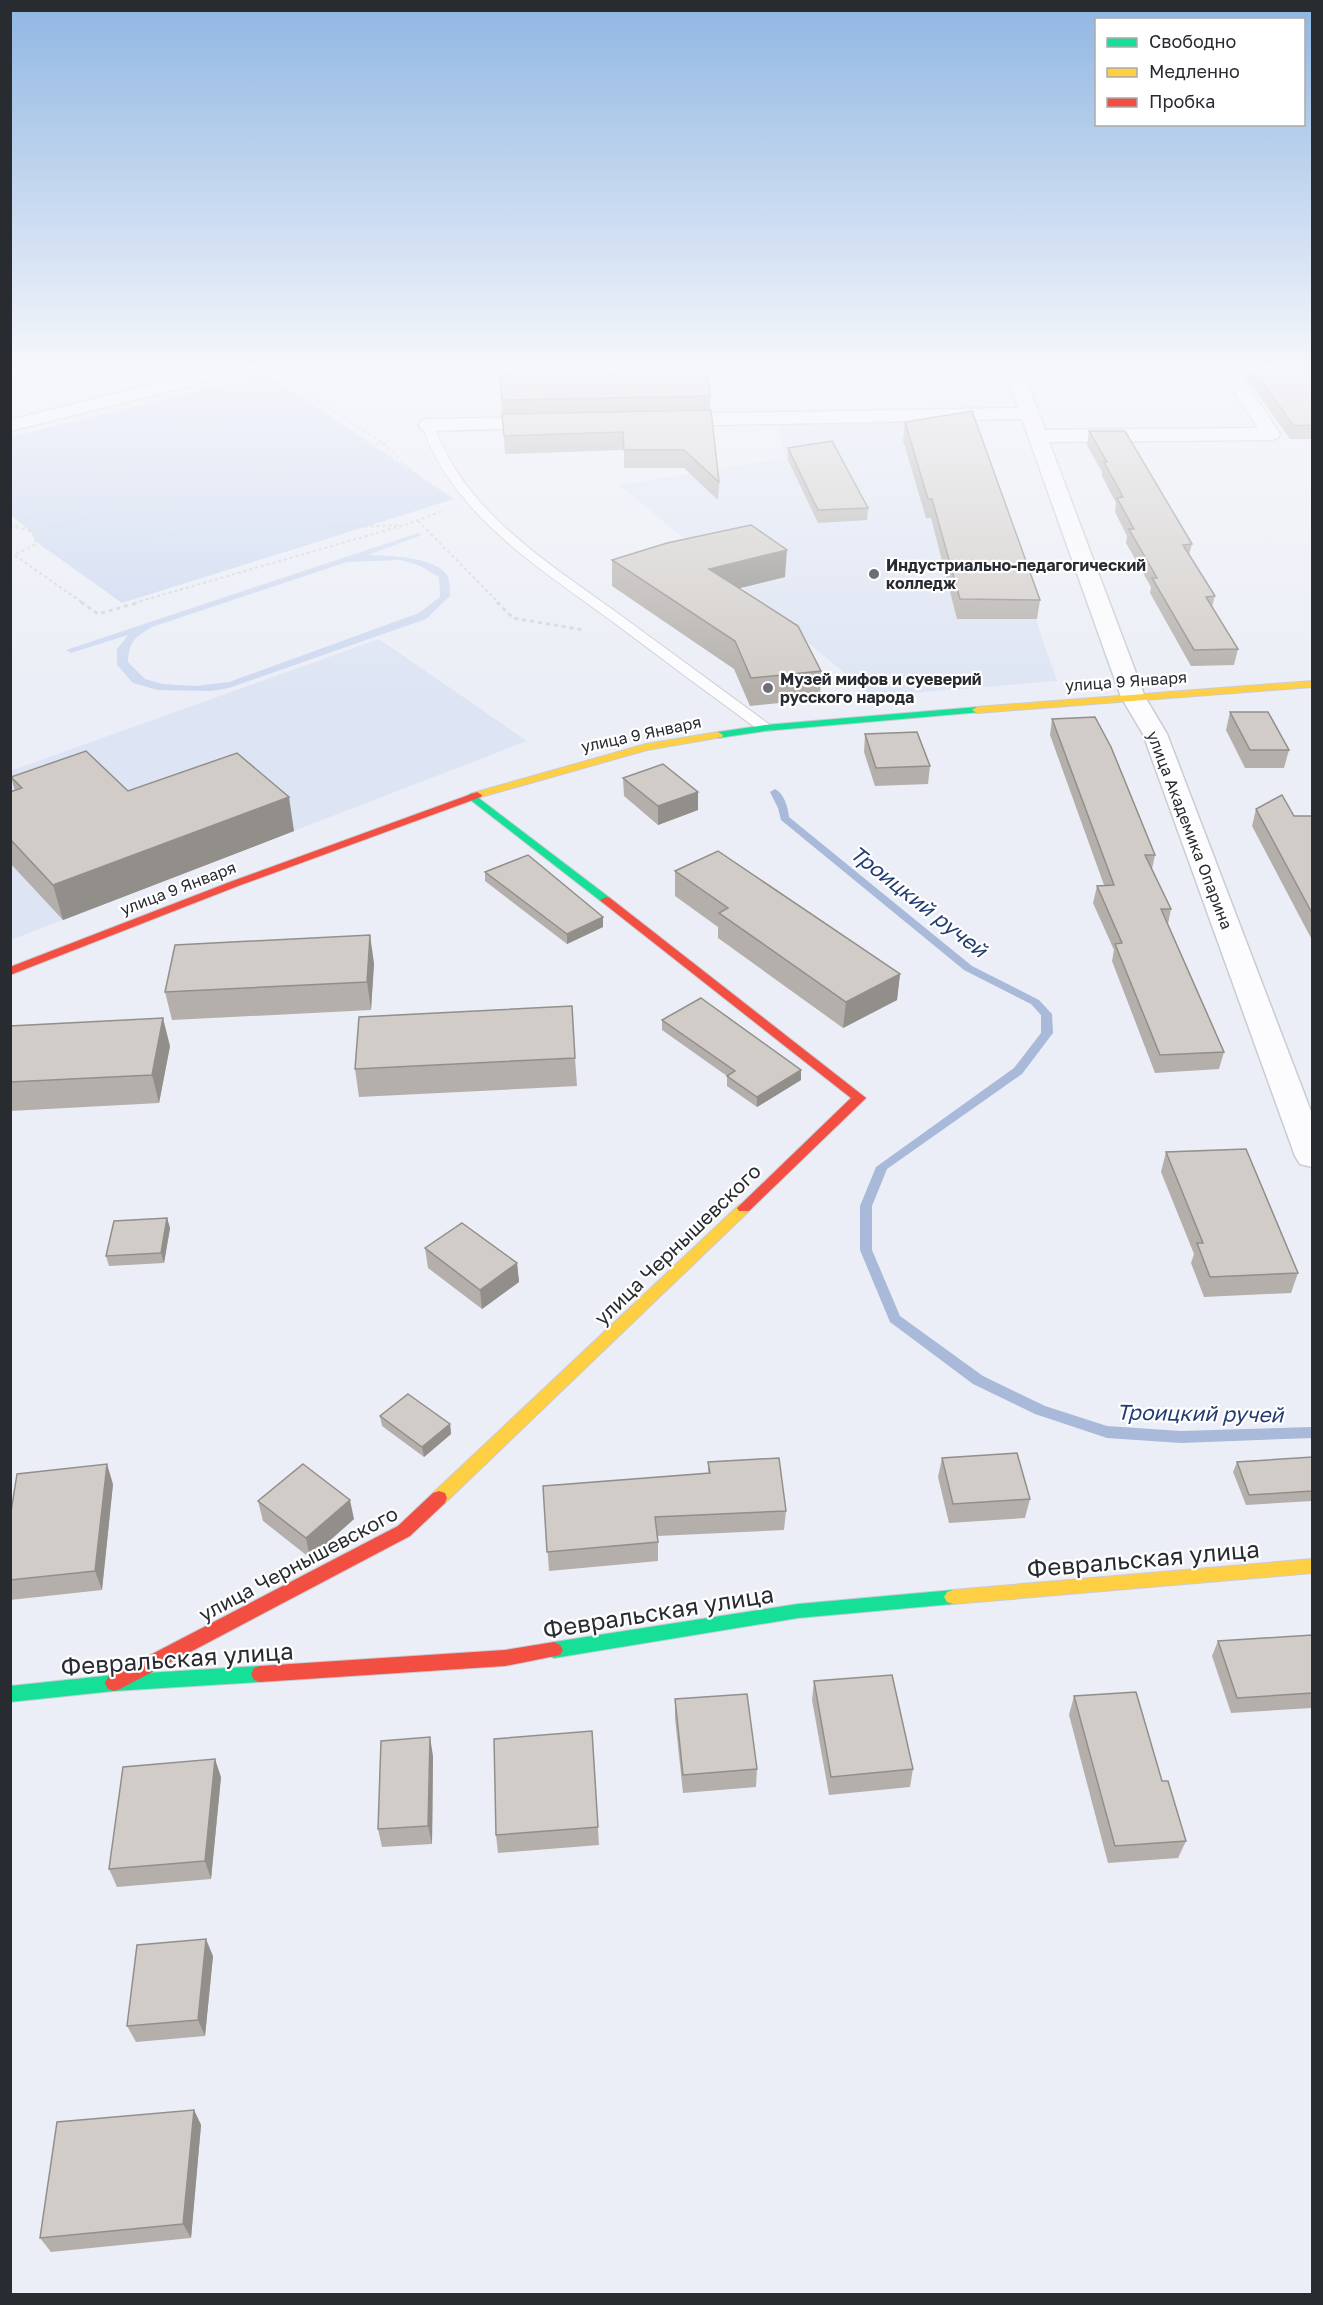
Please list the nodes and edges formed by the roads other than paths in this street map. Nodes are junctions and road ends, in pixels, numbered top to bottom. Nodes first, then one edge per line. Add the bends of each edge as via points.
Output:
1 (459, 479) edge
2 (1054, 479) edge
3 (1312, 684) edge
4 (1134, 697) junction
5 (765, 728) junction
6 (472, 796) junction
7 (10, 971) edge
8 (1312, 1156) edge
9 (1312, 1566) edge
10 (114, 1683) junction
11 (10, 1694) edge

1 - 5 lane via 512,542
2 - 4 street, улица Академика Опарина
3 - 4 street, улица 9 Января
4 - 5 street, улица 9 Января
4 - 8 street, улица Академика Опарина via 1155,734
5 - 6 street, улица 9 Января via 646,747
6 - 7 street, улица 9 Января
6 - 10 street, улица Чернышевского via 859,1098 404,1531
9 - 10 street, Февральская улица via 798,1611 504,1658
10 - 11 street, Февральская улица

